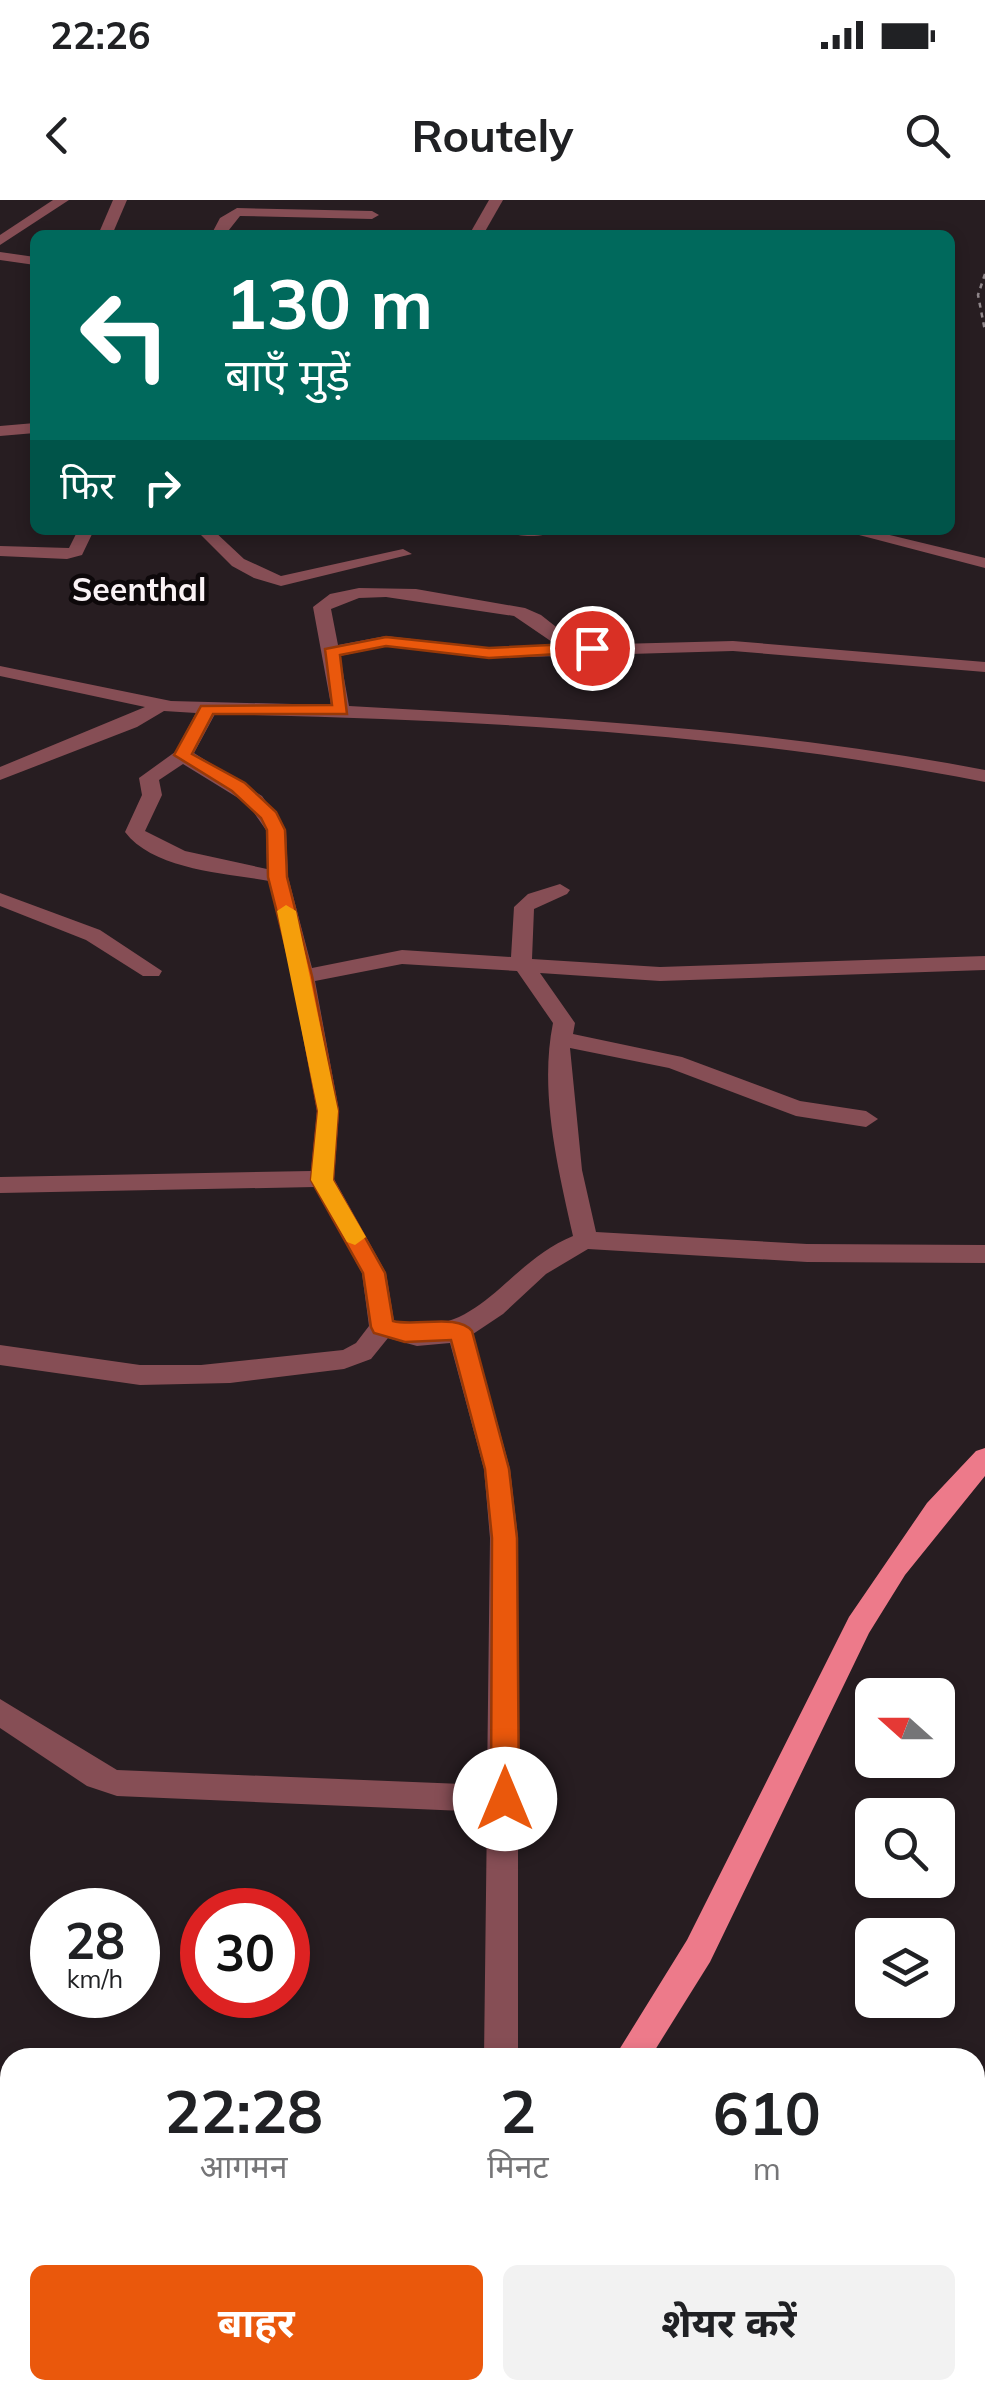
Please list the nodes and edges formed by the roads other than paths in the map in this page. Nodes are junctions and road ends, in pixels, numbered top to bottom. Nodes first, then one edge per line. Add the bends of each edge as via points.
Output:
1 (62, 200) edge
2 (120, 200) edge
3 (496, 200) edge
4 (285, 206) edge
5 (372, 216) dead end
6 (107, 230) edge
7 (220, 230) edge
8 (479, 230) edge
9 (0, 242) edge
10 (0, 256) edge
11 (30, 260) edge
12 (0, 408) edge
13 (6, 430) edge
14 (84, 535) edge
15 (209, 535) edge
16 (869, 535) edge
17 (0, 551) edge
18 (403, 554) dead end
19 (985, 563) edge
20 (572, 648) junction
21 (331, 652) junction
22 (985, 667) edge
23 (1, 672) edge
24 (160, 706) junction
25 (208, 709) junction
26 (341, 710) junction
27 (183, 755) junction
28 (0, 774) edge
29 (985, 776) edge
30 (278, 877) junction
31 (560, 890) dead end
32 (0, 899) edge
33 (521, 962) junction
34 (985, 963) edge
35 (151, 971) dead end
36 (302, 976) junction
37 (561, 1039) junction
38 (866, 1120) dead end
39 (322, 1180) junction
40 (0, 1185) edge
41 (586, 1240) junction
42 (985, 1254) edge
43 (382, 1327) junction
44 (460, 1331) junction
45 (0, 1356) edge
46 (985, 1458) edge
47 (0, 1712) edge
48 (505, 1799) junction
49 (501, 2048) edge
50 (636, 2048) edge

1 - 9 street
2 - 6 street
3 - 8 street
4 - 5 street
4 - 7 street via 237,212
10 - 11 street
12 - 13 street
14 - 17 street via 67,554
15 - 18 street via 226,553 281,581
16 - 19 street
20 - 21 street via 489,653 386,642
20 - 21 street via 520,612 386,592 324,602
20 - 22 street via 733,646
21 - 26 street
23 - 24 street
24 - 25 street
24 - 28 street
25 - 26 street
25 - 27 street
26 - 29 street via 648,728 884,756
27 - 30 street via 238,787 269,816 279,847
27 - 30 street via 148,778 152,795 135,832 138,840
30 - 36 street
31 - 33 street via 524,907
32 - 35 street via 13,916 93,935
33 - 34 street via 660,974
33 - 36 street via 387,957
33 - 37 street via 562,1017
36 - 39 street via 328,1111
37 - 38 street via 674,1062 796,1108
37 - 41 street via 556,1058
39 - 40 street
39 - 43 street via 374,1273
41 - 42 street via 807,1253
41 - 44 street via 564,1248
43 - 44 street
43 - 45 street via 356,1356 332,1363 189,1375
44 - 48 street via 497,1469 504,1538
46 - 50 main road via 886,1576 706,1938
47 - 48 street via 117,1783
48 - 49 street

